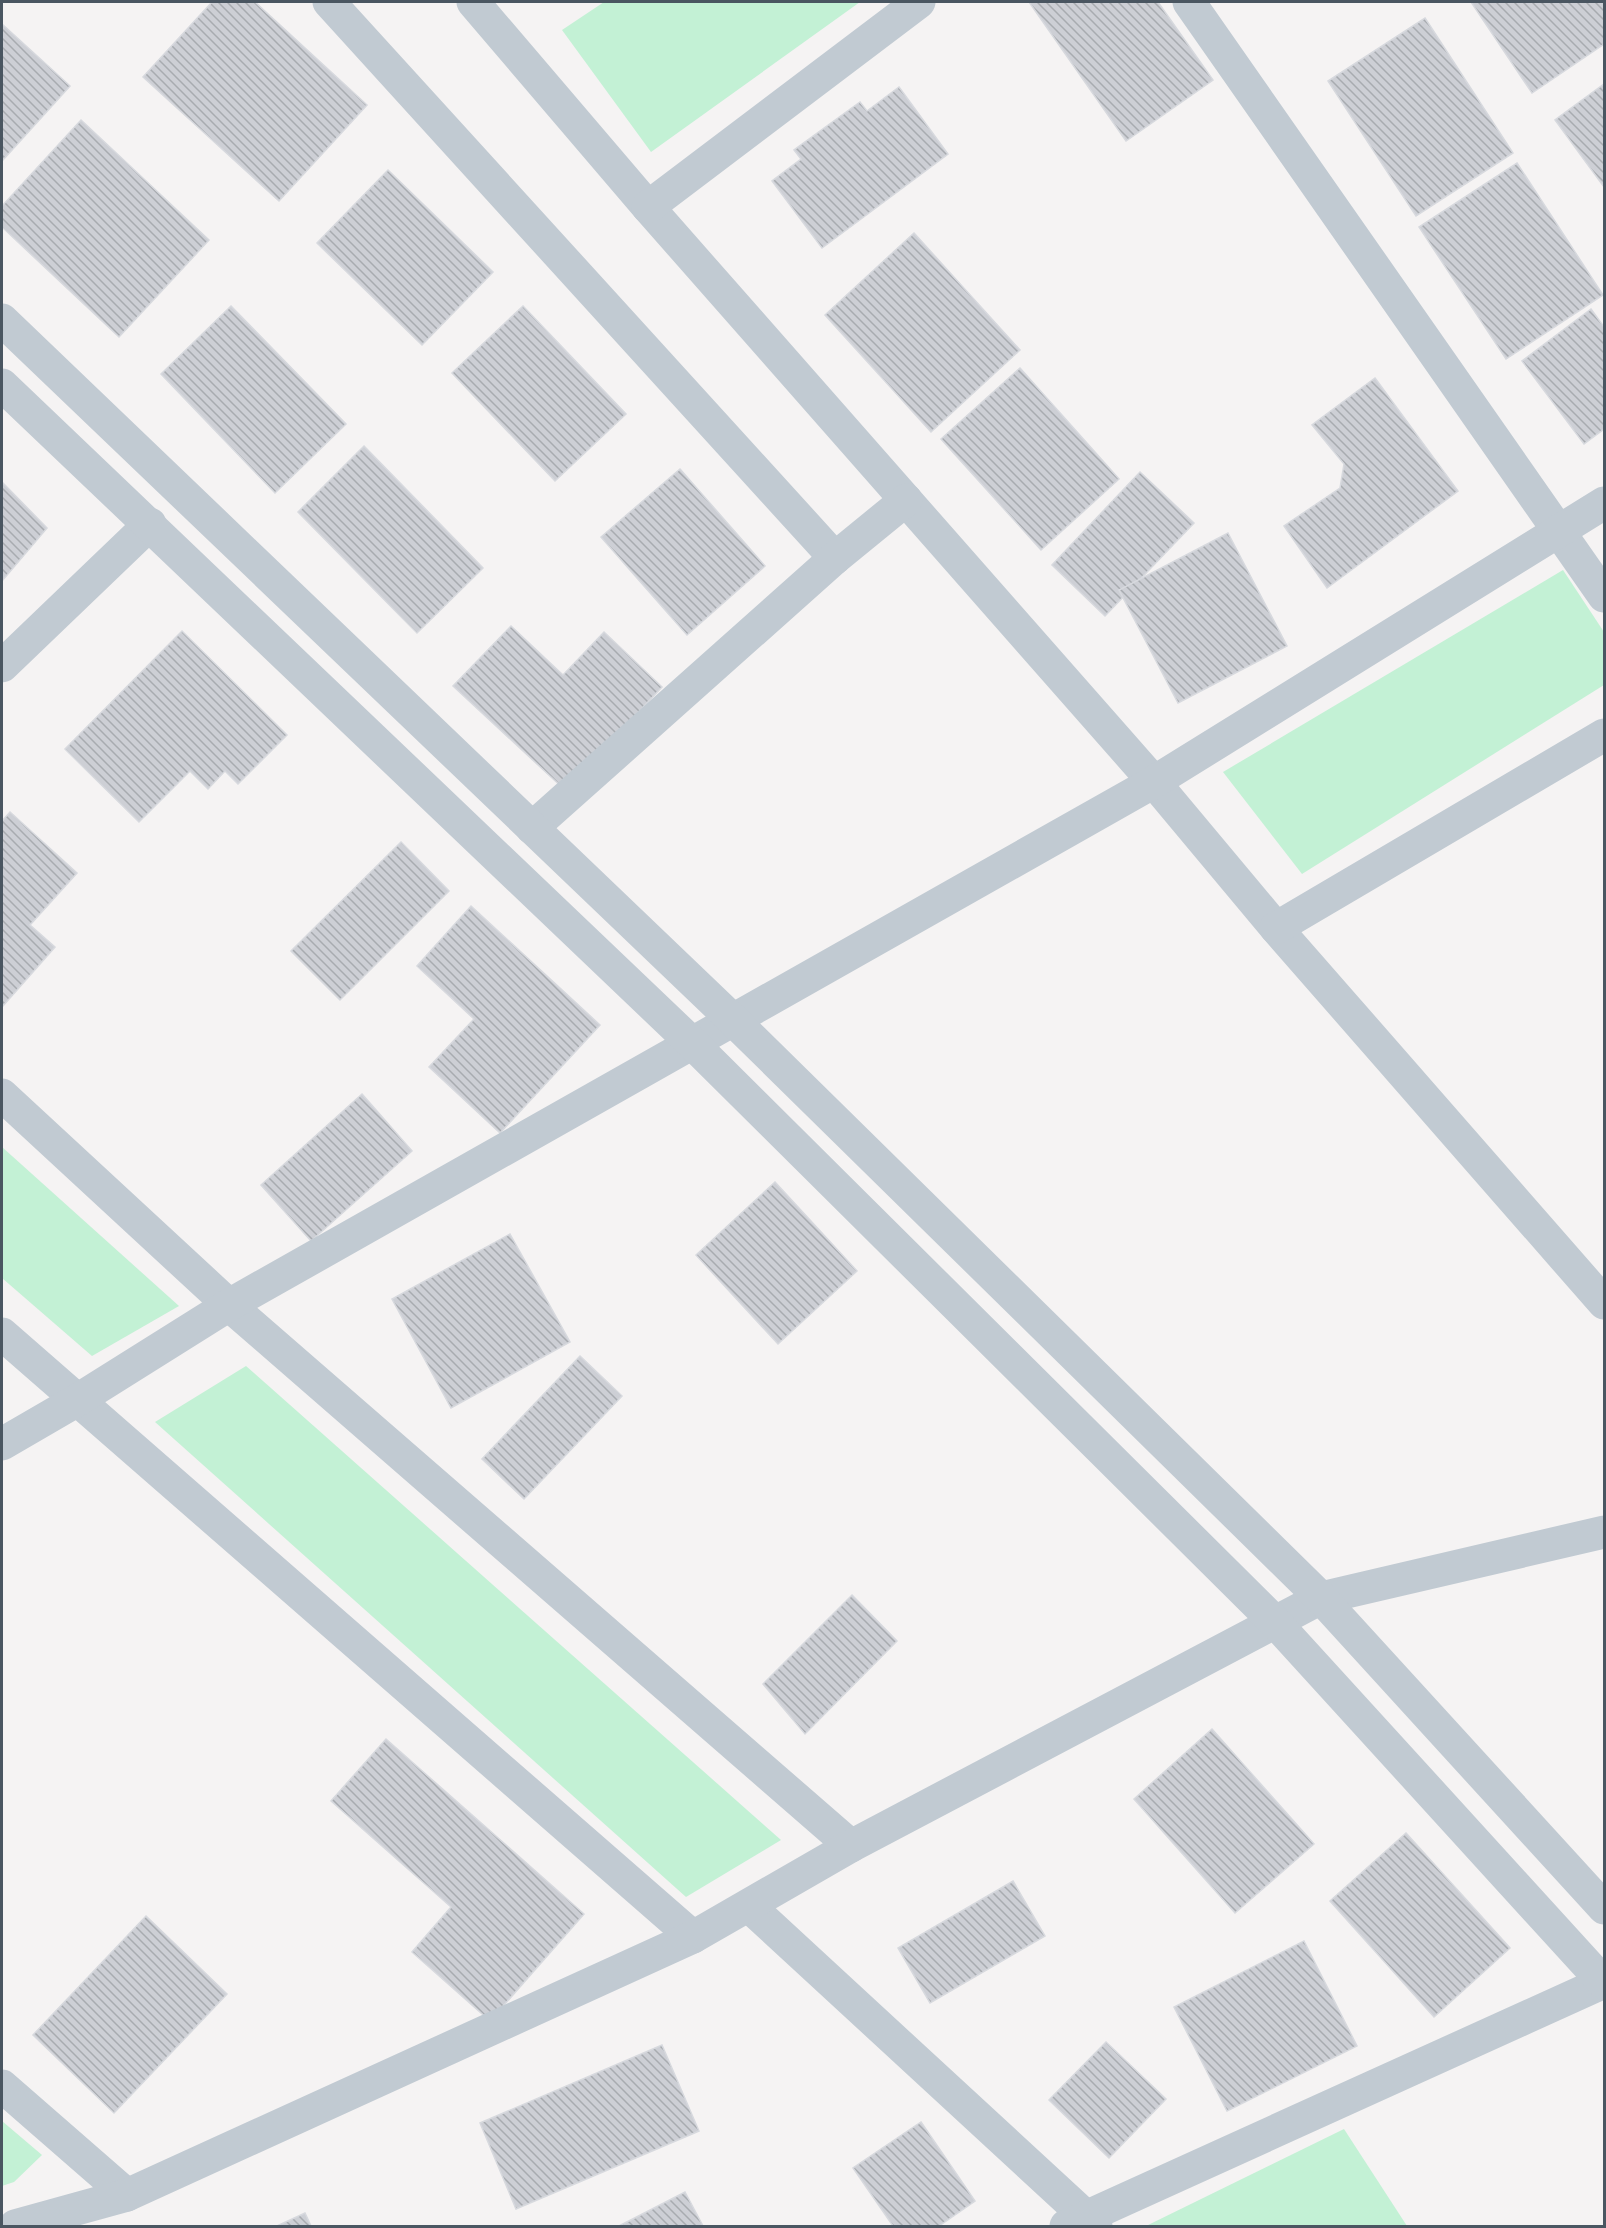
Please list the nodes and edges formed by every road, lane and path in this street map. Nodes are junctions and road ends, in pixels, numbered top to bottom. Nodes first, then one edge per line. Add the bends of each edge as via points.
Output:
1 (329, 2) edge
2 (919, 2) edge
3 (1189, 2) edge
4 (490, 6) edge
5 (648, 207) junction
6 (2, 320) edge
7 (2, 385) edge
8 (906, 500) junction
9 (1605, 503) edge
10 (150, 524) junction
11 (1558, 531) junction
12 (835, 558) junction
13 (1605, 596) edge
14 (2, 666) edge
15 (1605, 735) edge
16 (1154, 782) junction
17 (532, 828) junction
18 (1276, 928) junction
19 (733, 1020) junction
20 (692, 1043) junction
21 (2, 1095) edge
22 (1605, 1303) edge
23 (229, 1305) junction
24 (2, 1334) edge
25 (76, 1401) junction
26 (2, 1444) edge
27 (1605, 1532) edge
28 (1321, 1598) junction
29 (1275, 1622) junction
30 (851, 1846) junction
31 (749, 1906) junction
32 (1605, 1908) edge
33 (693, 1937) junction
34 (1604, 1982) edge
35 (2, 2086) edge
36 (127, 2195) junction
37 (1083, 2224) edge
38 (15, 2226) edge

1 - 12 street
2 - 5 street
3 - 11 street
4 - 5 street
5 - 8 street
6 - 17 street
7 - 10 street
8 - 12 street
8 - 16 street
9 - 11 street
10 - 14 street
10 - 20 street
11 - 13 street
11 - 16 street
12 - 17 street
15 - 18 street
16 - 18 street
16 - 19 street
17 - 19 street
18 - 22 street
19 - 20 street
19 - 28 street
20 - 23 street
20 - 29 street
21 - 23 street
23 - 25 street
23 - 30 street
24 - 25 street
25 - 26 street
25 - 33 street
27 - 28 street
28 - 29 street
28 - 32 street
29 - 30 street
29 - 34 street
30 - 31 street
31 - 33 street
31 - 37 street
33 - 36 street
34 - 37 street
35 - 36 street
36 - 38 street

